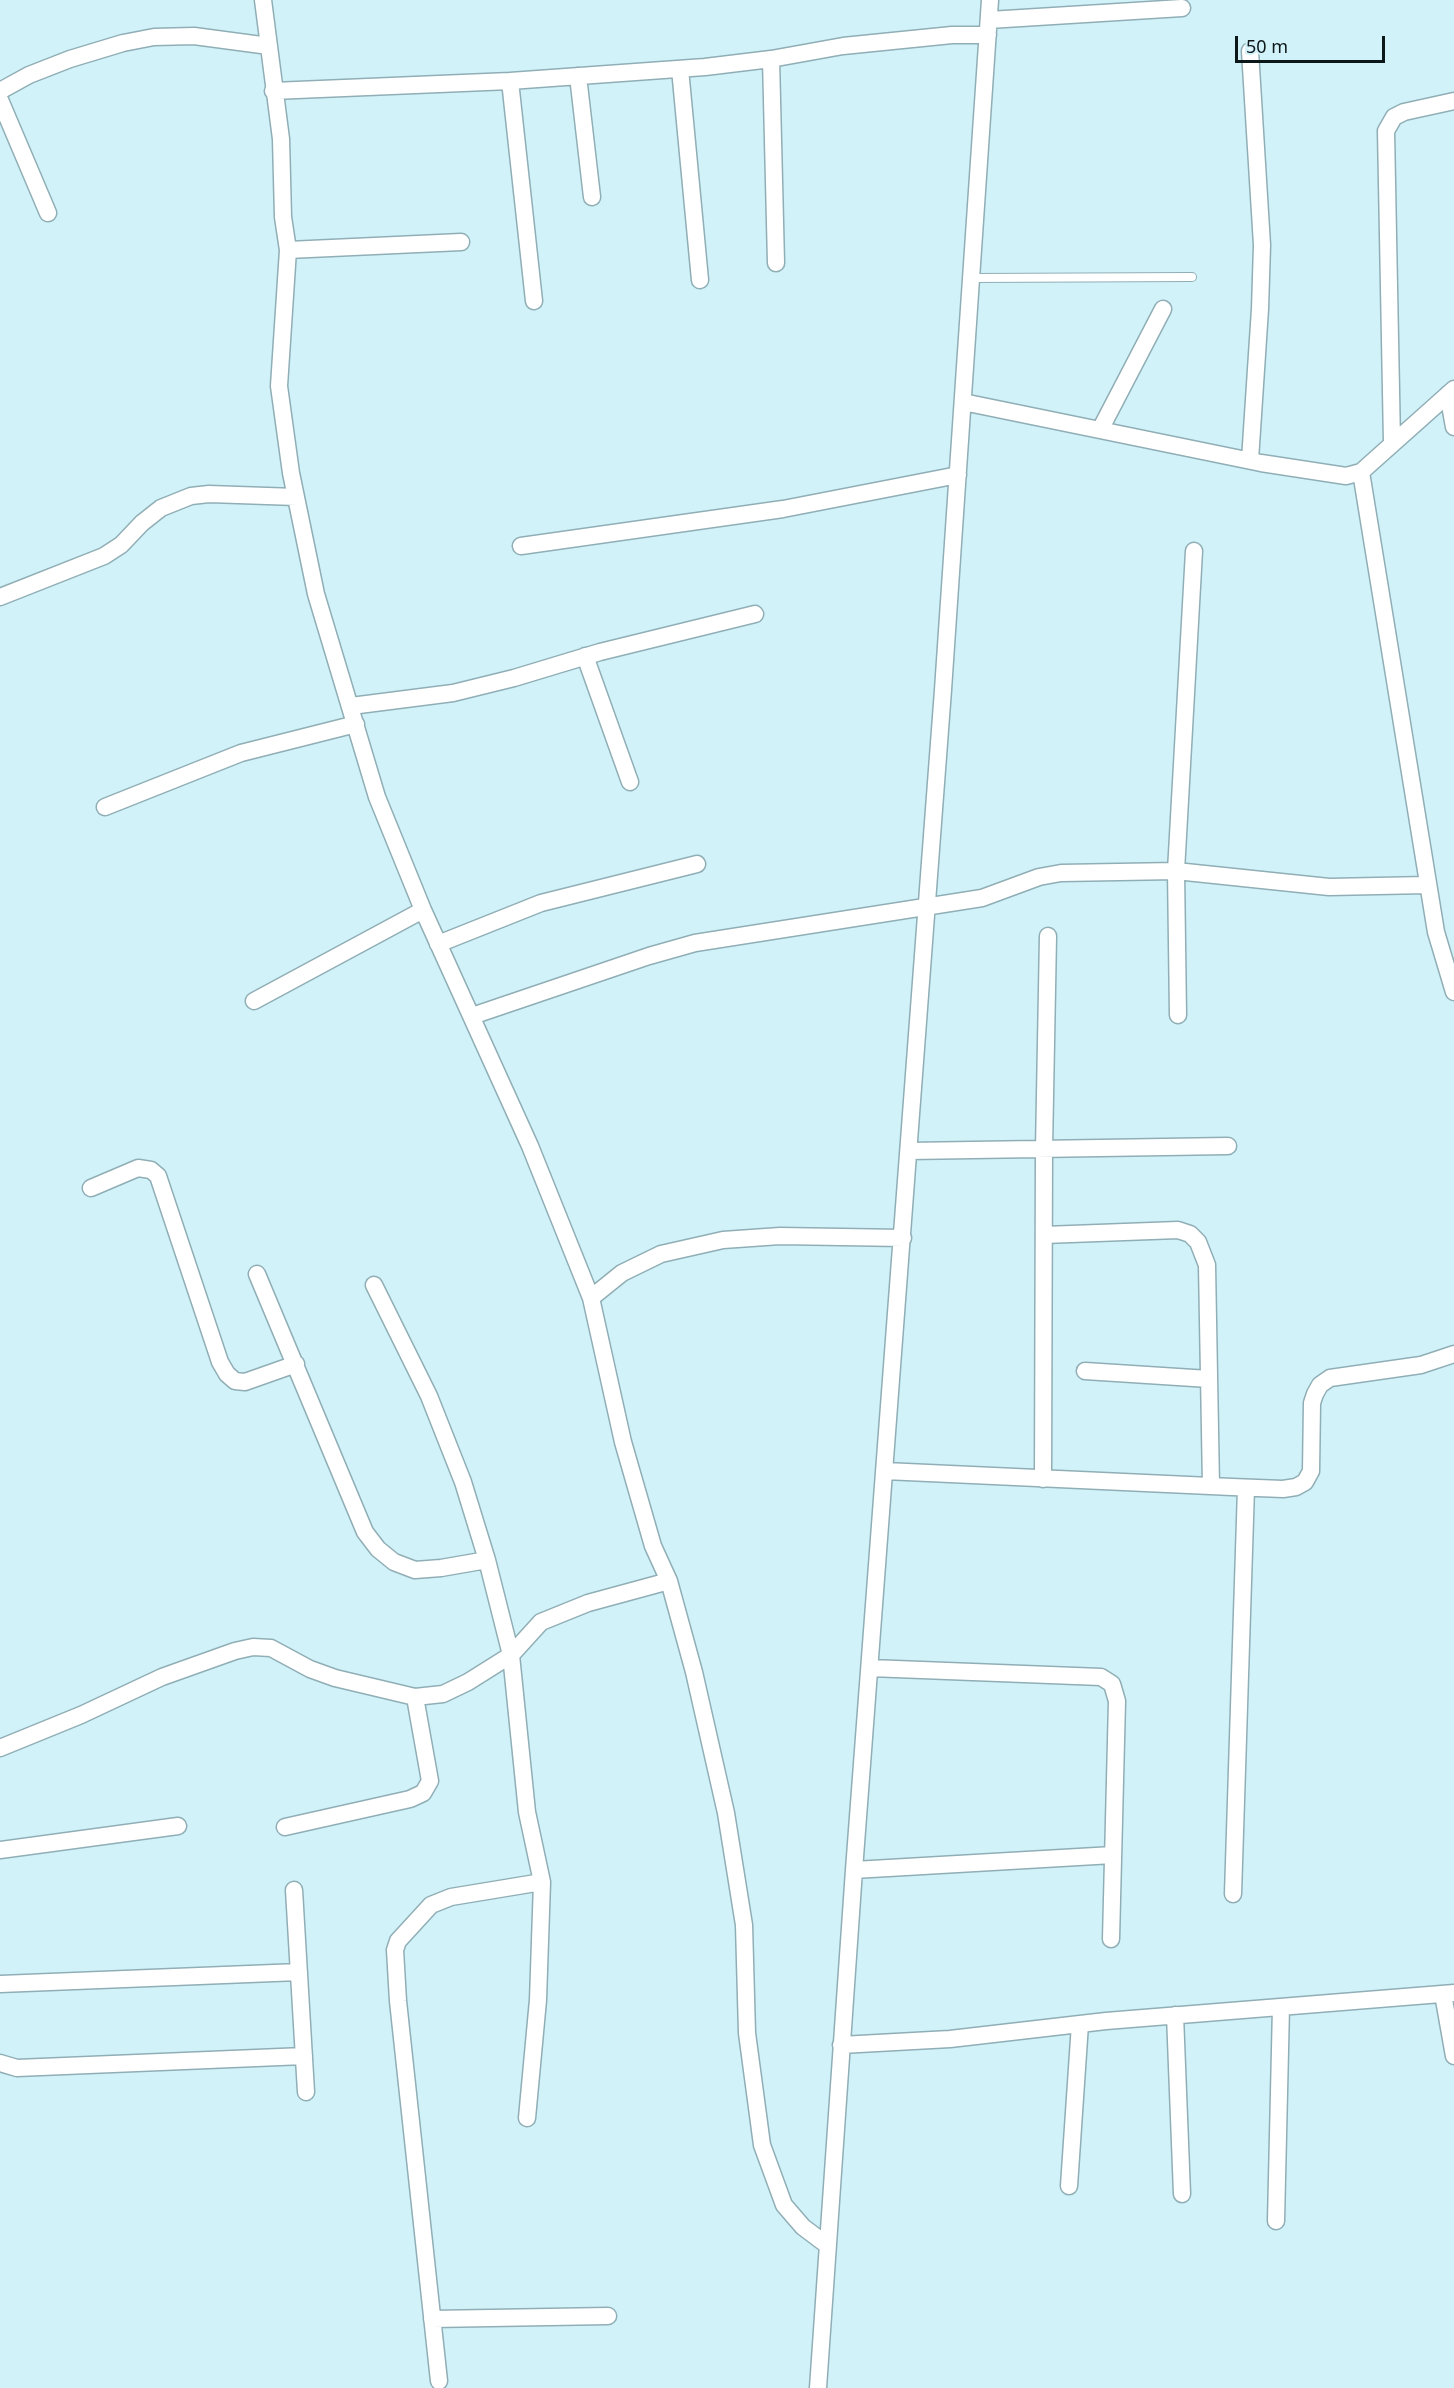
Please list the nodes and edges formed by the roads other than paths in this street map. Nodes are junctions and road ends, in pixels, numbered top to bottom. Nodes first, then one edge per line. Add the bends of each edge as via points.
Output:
1 (263, 0) edge
2 (990, 0) edge
3 (1182, 8) dead end
4 (989, 28) junction
5 (269, 46) junction
6 (1250, 51) dead end
7 (771, 59) junction
8 (680, 69) junction
9 (578, 76) junction
10 (510, 81) junction
11 (0, 91) edge
12 (273, 91) junction
13 (0, 100) edge
14 (1454, 101) edge
15 (592, 197) dead end
16 (48, 213) dead end
17 (461, 242) dead end
18 (288, 250) junction
19 (776, 263) dead end
20 (1192, 277) dead end
21 (972, 278) junction
22 (700, 280) dead end
23 (534, 301) dead end
24 (1163, 309) dead end
25 (1451, 391) edge
26 (963, 402) junction
27 (1454, 427) edge
28 (1100, 429) junction
29 (1392, 443) junction
30 (1250, 460) junction
31 (1361, 472) junction
32 (958, 475) junction
33 (296, 497) junction
34 (521, 546) dead end
35 (1194, 551) dead end
36 (0, 597) edge
37 (755, 614) dead end
38 (585, 657) junction
39 (351, 706) junction
40 (356, 724) junction
41 (630, 782) dead end
42 (105, 807) dead end
43 (697, 864) dead end
44 (1176, 871) junction
45 (1427, 885) junction
46 (925, 908) junction
47 (423, 910) junction
48 (1047, 936) dead end
49 (438, 944) junction
50 (1454, 992) edge
51 (254, 1001) dead end
52 (1178, 1015) dead end
53 (472, 1016) junction
54 (1228, 1146) dead end
55 (1044, 1149) junction
56 (909, 1151) junction
57 (91, 1188) dead end
58 (1044, 1235) junction
59 (903, 1238) junction
60 (257, 1274) dead end
61 (374, 1285) dead end
62 (591, 1298) junction
63 (1454, 1354) edge
64 (296, 1364) junction
65 (1085, 1371) dead end
66 (1209, 1379) junction
67 (885, 1471) junction
68 (1043, 1479) junction
69 (1211, 1486) junction
70 (1246, 1488) junction
71 (487, 1560) junction
72 (669, 1581) junction
73 (511, 1655) junction
74 (870, 1668) junction
75 (415, 1697) junction
76 (0, 1748) edge
77 (178, 1826) dead end
78 (285, 1827) dead end
79 (0, 1850) edge
80 (1113, 1855) junction
81 (854, 1870) junction
82 (542, 1882) junction
83 (294, 1890) dead end
84 (1233, 1894) dead end
85 (1112, 1940) dead end
86 (299, 1972) junction
87 (0, 1984) edge
88 (1449, 1994) edge
89 (1281, 2007) junction
90 (1175, 2015) junction
91 (1080, 2024) junction
92 (841, 2045) junction
93 (304, 2056) junction
94 (1454, 2056) edge
95 (0, 2063) edge
96 (306, 2092) dead end
97 (527, 2118) dead end
98 (1069, 2186) dead end
99 (1182, 2194) dead end
100 (1276, 2221) dead end
101 (827, 2245) junction
102 (608, 2316) dead end
103 (432, 2319) junction
104 (439, 2381) dead end
105 (818, 2388) edge

1 - 5 street
2 - 4 street
3 - 4 street
4 - 7 street
4 - 21 street
5 - 11 street via 194,36 154,38 70,59
5 - 12 street
6 - 30 street via 1262,245
7 - 8 street
7 - 19 street
8 - 9 street
8 - 22 street
9 - 10 street
9 - 15 street
10 - 12 street
10 - 23 street
12 - 18 street via 281,139
13 - 16 street
14 - 29 street via 1404,112 1394,117 1386,131
17 - 18 street
18 - 33 street via 279,386
20 - 21 lane
21 - 26 street
24 - 28 street
25 - 27 street
25 - 29 street
26 - 28 street
26 - 32 street
28 - 30 street
29 - 31 street
30 - 31 street via 1346,476
31 - 45 street
32 - 34 street via 783,509
32 - 46 street
33 - 36 street via 191,496 161,508 104,556
33 - 39 street via 316,594
35 - 44 street
37 - 38 street
38 - 39 street via 453,693
38 - 41 street
39 - 40 street
40 - 42 street via 241,753
40 - 47 street via 377,797
43 - 49 street via 541,903
44 - 45 street via 1329,887
44 - 46 street via 1081,871 1039,876 981,898
44 - 52 street
45 - 50 street
46 - 53 street via 695,943
46 - 56 street
47 - 49 street
47 - 51 street
48 - 55 street
49 - 53 street
53 - 62 street
54 - 55 street
55 - 56 street
55 - 58 street
56 - 59 street
57 - 64 street via 138,1168 158,1176 227,1374 235,1381 245,1382
58 - 66 street via 1178,1230 1190,1234 1198,1242 1207,1265
58 - 68 street
59 - 62 street via 780,1236 723,1240 661,1254 622,1274
59 - 67 street
60 - 64 street
61 - 71 street via 429,1396 463,1482
62 - 72 street via 623,1442 653,1546
63 - 70 street via 1421,1365 1330,1378 1320,1385 1312,1403 1311,1471 1305,1482 1283,1489
64 - 71 street via 365,1532 378,1549 394,1562 415,1570
65 - 66 street
66 - 69 street
67 - 68 street
67 - 74 street
68 - 69 street
69 - 70 street
70 - 84 street
71 - 73 street
72 - 73 street via 588,1603 541,1622
72 - 101 street via 726,1813 744,1924 747,2034 762,2145 784,2205 803,2227
73 - 75 street via 443,1694
73 - 82 street via 527,1812
74 - 80 street via 1108,1679 1117,1701
74 - 81 street
75 - 76 street via 335,1678 271,1648 253,1647 162,1677
75 - 78 street via 430,1780 423,1793
77 - 79 street
80 - 81 street
80 - 85 street
81 - 92 street
82 - 97 street via 538,2000
82 - 103 street via 451,1897 431,1905 398,1941 395,1950
83 - 86 street
86 - 87 street
86 - 93 street
88 - 89 street
88 - 94 street
89 - 90 street
89 - 100 street
90 - 91 street
90 - 99 street
91 - 92 street via 950,2039
91 - 98 street
92 - 101 street
93 - 95 street via 16,2068
93 - 96 street
101 - 105 street
102 - 103 street
103 - 104 street

